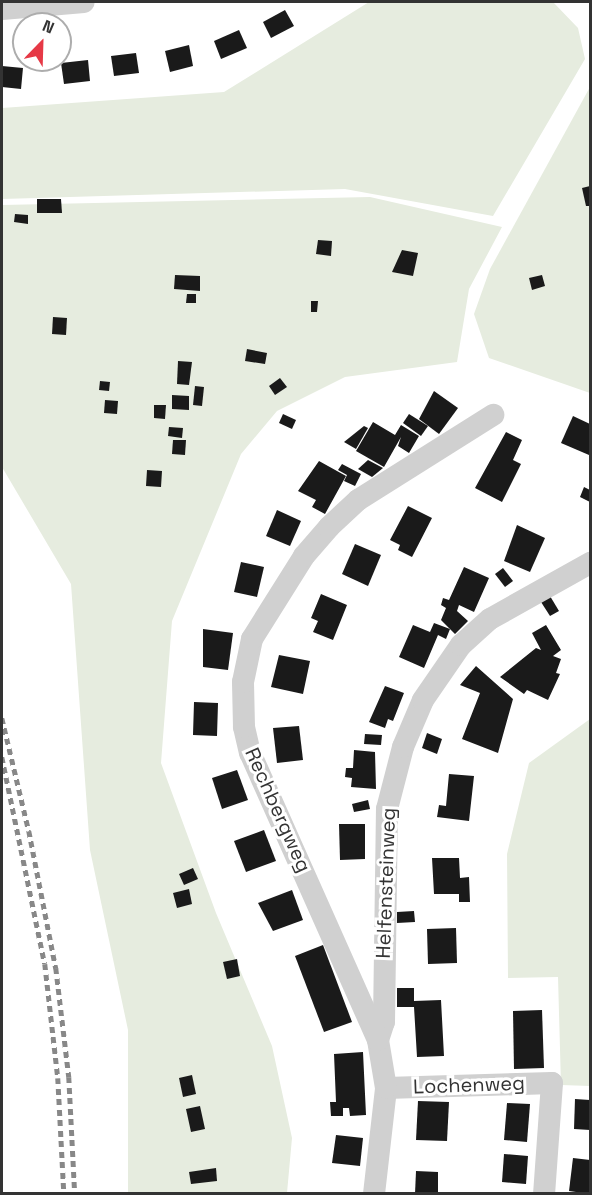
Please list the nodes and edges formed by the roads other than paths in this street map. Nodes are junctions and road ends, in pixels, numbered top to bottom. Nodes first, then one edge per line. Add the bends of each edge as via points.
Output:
1 (84, 2) edge
2 (2, 9) edge
3 (493, 415) dead end
4 (591, 563) edge
5 (378, 1040) junction
6 (386, 1088) junction
7 (374, 1194) edge
8 (544, 1194) edge

1 - 2 street
3 - 5 street, Rechbergweg via 375,489 329,527 304,556 257,631 243,682 244,727 250,753
4 - 5 street, Helfensteinweg via 490,619 461,645 423,700 403,747 387,809 384,1022
5 - 6 street, Rechbergweg
6 - 7 street, Rechbergweg
6 - 8 street, Lochenweg via 552,1083

